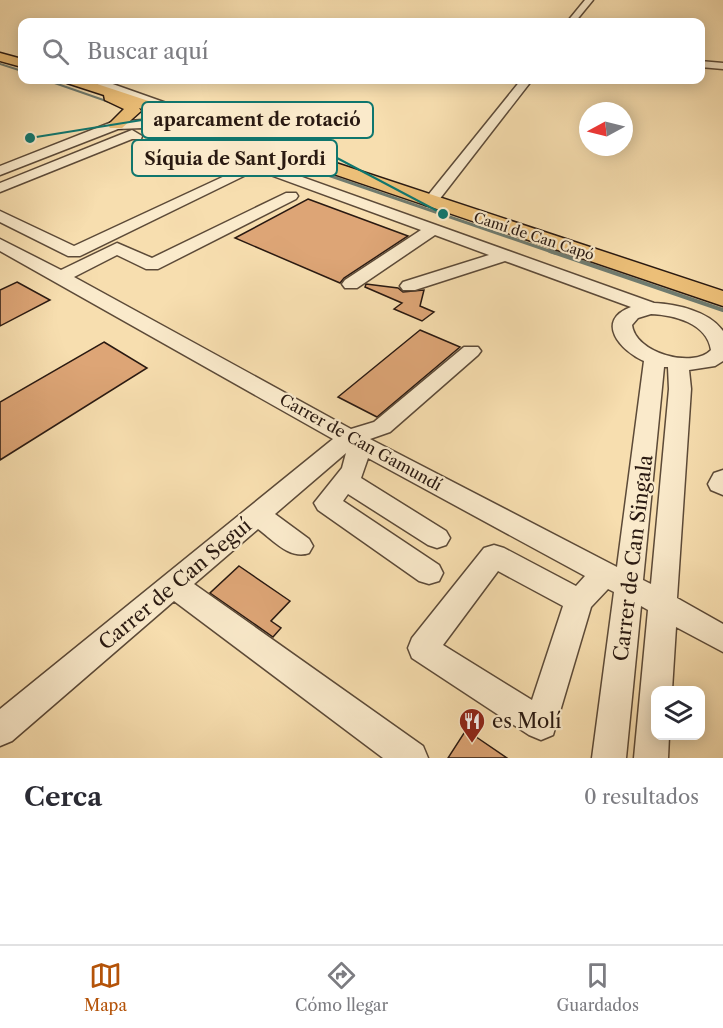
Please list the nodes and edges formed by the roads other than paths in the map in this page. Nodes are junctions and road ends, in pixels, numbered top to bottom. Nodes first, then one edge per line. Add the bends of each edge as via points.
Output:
1 (589, 0) edge
2 (574, 18) edge
3 (0, 57) edge
4 (18, 62) edge
5 (705, 64) edge
6 (723, 66) edge
7 (69, 84) edge
8 (84, 84) edge
9 (102, 84) edge
10 (523, 84) edge
11 (177, 115) junction
12 (116, 125) junction
13 (75, 129) dead end
14 (93, 134) junction
15 (0, 171) edge
16 (0, 188) edge
17 (291, 196) dead end
18 (430, 201) junction
19 (0, 216) edge
20 (434, 229) junction
21 (0, 244) edge
22 (506, 255) junction
23 (61, 277) junction
24 (351, 284) dead end
25 (409, 286) dead end
26 (723, 299) edge
27 (651, 308) junction
28 (720, 333) edge
29 (471, 351) dead end
30 (667, 361) junction
31 (355, 441) junction
32 (723, 479) edge
33 (345, 480) junction
34 (723, 486) edge
35 (257, 515) junction
36 (437, 538) dead end
37 (300, 546) dead end
38 (429, 573) dead end
39 (618, 581) junction
40 (174, 585) junction
41 (579, 601) junction
42 (664, 605) junction
43 (723, 639) edge
44 (657, 686) edge
45 (0, 730) edge
46 (652, 740) edge
47 (411, 758) edge
48 (609, 758) edge
49 (651, 758) edge

1 - 2 street
3 - 4 main road
5 - 6 street
7 - 12 main road via 127,106
8 - 11 main road, Camí de Can Capó
9 - 11 street via 168,108
10 - 18 street
11 - 18 main road, Camí de Can Capó
12 - 14 street
12 - 20 street via 142,124
13 - 14 street
14 - 15 street
16 - 19 street via 132,134 242,174 74,252
17 - 23 street via 152,265 117,249
18 - 26 main road, Camí de Can Capó
20 - 22 street
20 - 24 street
21 - 23 street, Carrer de Can Gamundí
22 - 25 street
22 - 27 street
23 - 31 street, Carrer de Can Gamundí
27 - 28 street via 674,309 696,316
27 - 30 street via 627,316 622,323 623,332 634,346
28 - 30 street via 721,349 716,356 706,361
29 - 31 street via 382,427
30 - 39 street, Carrer de Can Singala
30 - 42 street, Carrer de Can Singala via 680,389
31 - 33 street via 353,471
31 - 35 street, Carrer de Can Seguí
31 - 39 street, Carrer de Can Gamundí
32 - 34 street
33 - 36 street
33 - 38 street via 327,503
35 - 37 street
35 - 40 street, Carrer de Can Seguí
39 - 41 street
39 - 42 street, Carrer de Can Gamundí
39 - 48 street, Carrer de Can Singala
40 - 45 street, Carrer de Can Seguí
40 - 47 street
41 - 41 street via 494,556 423,648 541,724
42 - 43 street, Carrer de Can Gamundí
42 - 44 street, Carrer de Can Singala
46 - 49 street, Carrer de Can Singala

